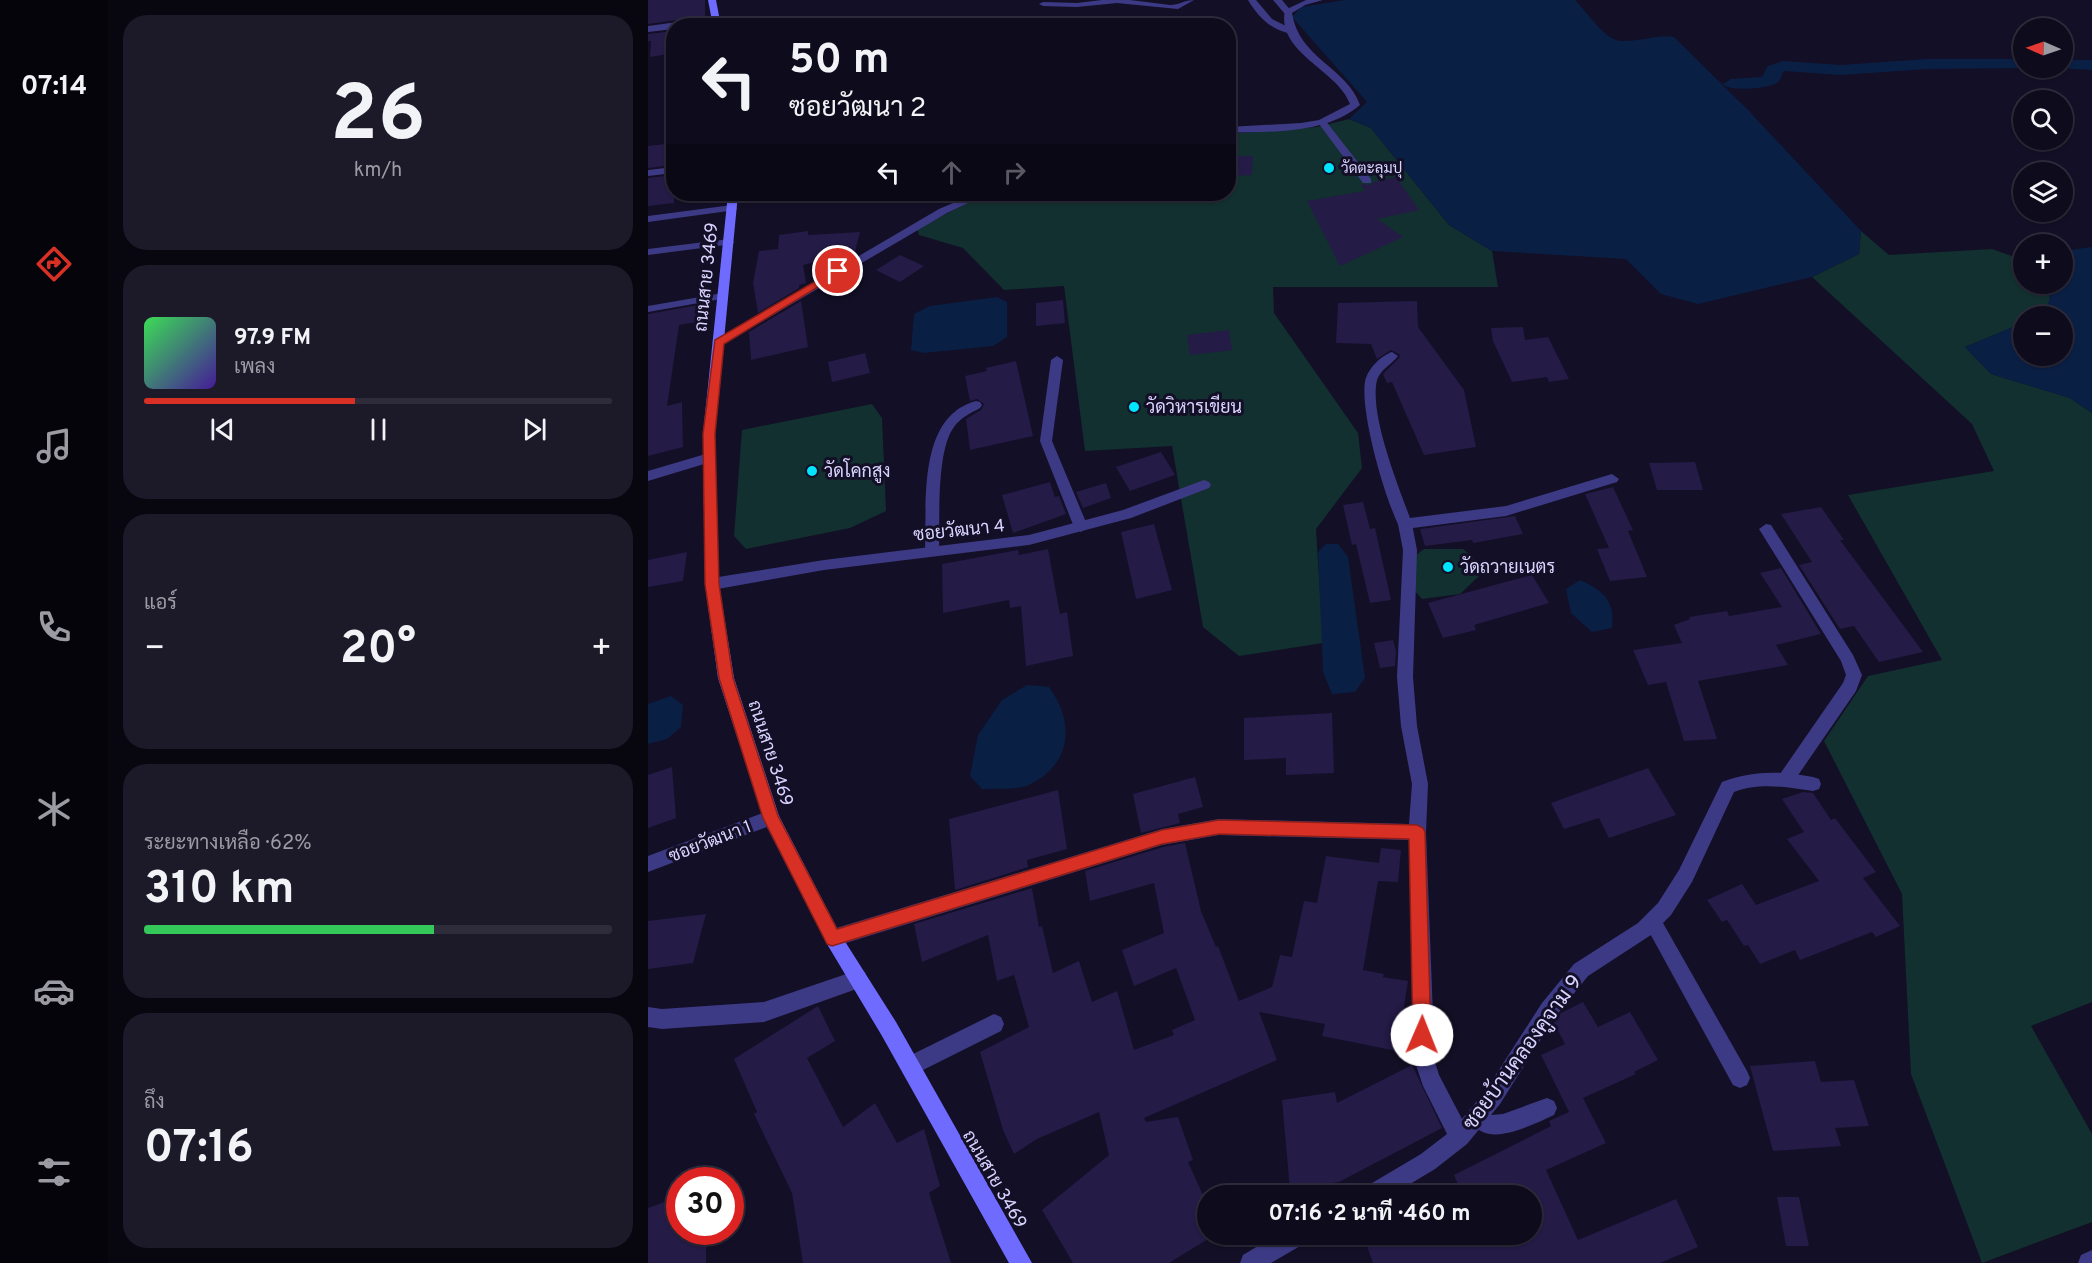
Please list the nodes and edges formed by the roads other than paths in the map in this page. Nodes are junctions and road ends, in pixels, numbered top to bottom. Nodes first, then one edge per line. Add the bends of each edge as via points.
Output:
1 (712, 0) edge
2 (1190, 0) edge
3 (1252, 0) edge
4 (1277, 0) edge
5 (1319, 0) edge
6 (1043, 4) dead end
7 (1288, 12) junction
8 (715, 18) edge
9 (666, 27) edge
10 (648, 29) edge
11 (1292, 31) junction
12 (1322, 122) junction
13 (1236, 129) edge
14 (666, 171) edge
15 (648, 173) edge
16 (1367, 182) dead end
17 (733, 201) edge
18 (967, 201) edge
19 (648, 219) edge
20 (729, 242) junction
21 (648, 252) edge
22 (723, 296) junction
23 (648, 309) edge
24 (718, 342) junction
25 (1392, 356) dead end
26 (1057, 360) dead end
27 (976, 405) dead end
28 (709, 458) junction
29 (648, 476) edge
30 (1611, 479) dead end
31 (1204, 485) dead end
32 (1405, 524) junction
33 (1081, 527) junction
34 (1766, 529) dead end
35 (932, 551) junction
36 (712, 584) junction
37 (1786, 779) junction
38 (1813, 784) dead end
39 (771, 818) junction
40 (1417, 832) junction
41 (648, 864) edge
42 (1653, 922) junction
43 (832, 938) junction
44 (858, 979) junction
45 (648, 1017) edge
46 (994, 1024) dead end
47 (910, 1066) junction
48 (1740, 1078) dead end
49 (1547, 1108) dead end
50 (1478, 1116) junction
51 (1460, 1137) junction
52 (1388, 1185) edge
53 (1281, 1245) edge
54 (1021, 1263) edge
55 (1251, 1263) edge

1 - 8 street
2 - 6 street via 1170,7 1117,1
3 - 11 street via 1279,30
4 - 7 street
5 - 7 street
7 - 11 street
9 - 10 street
11 - 12 street via 1322,69 1355,97 1355,105
12 - 13 street
12 - 16 street
14 - 15 street
17 - 19 street
17 - 20 street, ถนนสาย 3469
18 - 24 street
20 - 21 street
20 - 22 street, ถนนสาย 3469
22 - 23 street
22 - 24 street, ถนนสาย 3469
24 - 28 street, ถนนสาย 3469
25 - 32 street via 1371,378 1369,402
26 - 33 street via 1046,441
27 - 35 street via 963,411 947,427 938,448
28 - 29 street
28 - 36 street, ถนนสาย 3469
30 - 32 street via 1506,511
31 - 33 street, ซอยวัฒนา 4
32 - 40 street via 1410,549 1405,677 1408,726 1420,783
33 - 35 street, ซอยวัฒนา 4 via 1029,540
34 - 37 street via 1848,659 1854,675
35 - 36 street, ซอยวัฒนา 4
36 - 39 street, ถนนสาย 3469 via 726,678
37 - 38 street, ซอยบ้านคลองคูจาม 9
37 - 42 street, ซอยบ้านคลองคูจาม 9 via 1743,779 1728,787 1680,884
39 - 41 street, ซอยวัฒนา 1
39 - 43 street, ถนนสาย 3469
40 - 43 street via 1219,827 1162,837
40 - 51 street via 1422,1053
42 - 48 street
42 - 50 street, ซอยบ้านคลองคูจาม 9 via 1581,970 1544,1017
43 - 44 street, ถนนสาย 3469
44 - 45 street via 764,1012
44 - 47 street, ถนนสาย 3469
46 - 47 street
47 - 54 street, ถนนสาย 3469
49 - 50 street via 1503,1125 1488,1125
50 - 51 street, ซอยบ้านคลองคูจาม 9
51 - 52 street, ซอยบ้านคลองคูจาม 9
53 - 55 street

